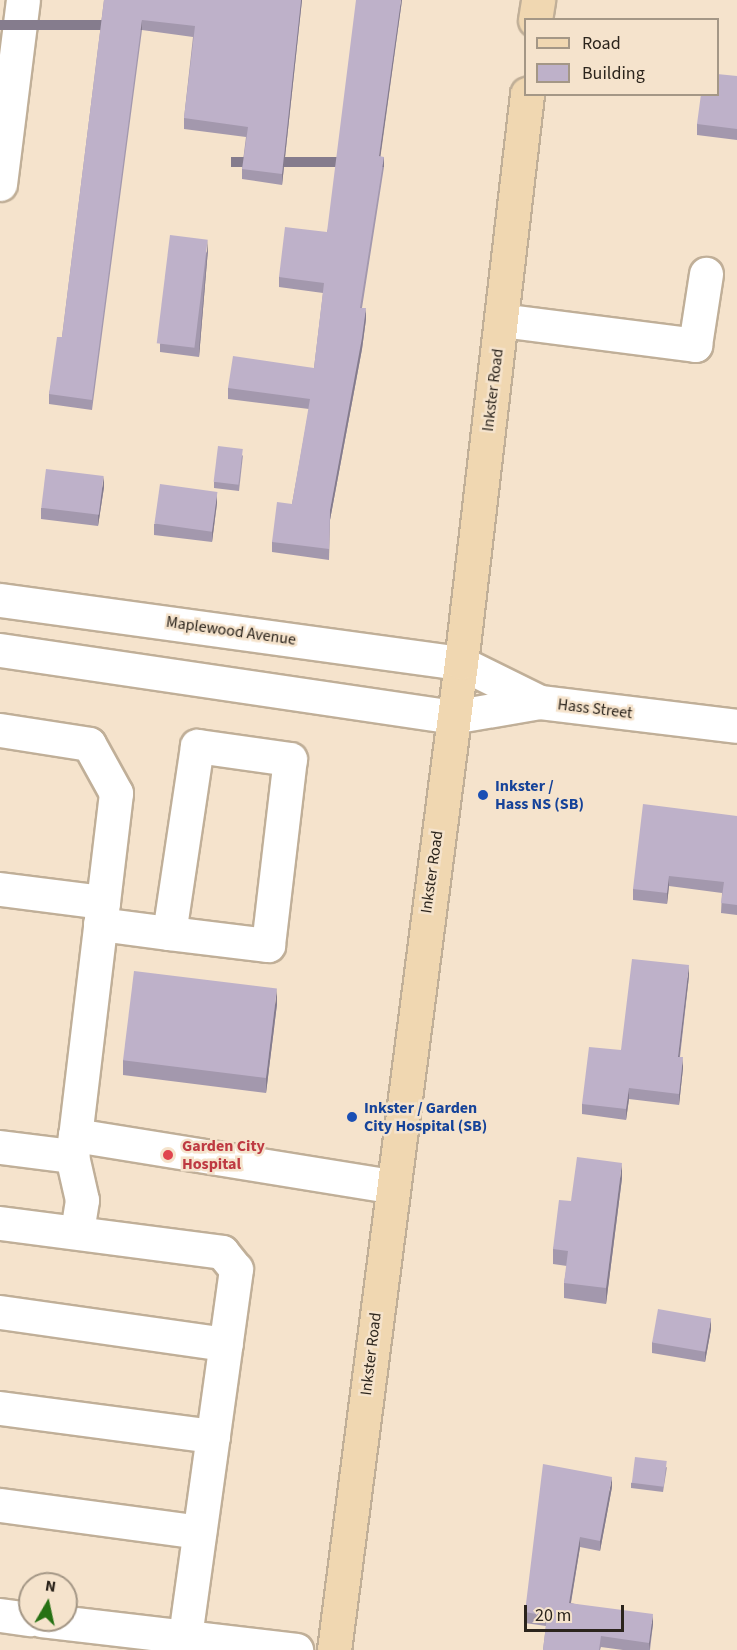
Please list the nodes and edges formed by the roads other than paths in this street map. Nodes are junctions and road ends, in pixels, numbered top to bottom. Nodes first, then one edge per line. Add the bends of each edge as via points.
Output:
1 (22, 0) edge
2 (538, 0) edge
3 (536, 18) edge
4 (527, 96) edge
5 (3, 134) edge
6 (0, 184) edge
7 (706, 274) dead end
8 (501, 320) junction
9 (0, 600) edge
10 (0, 650) edge
11 (461, 663) junction
12 (540, 702) junction
13 (452, 717) junction
14 (737, 726) edge
15 (0, 730) edge
16 (0, 889) edge
17 (102, 913) junction
18 (170, 933) junction
19 (74, 1146) junction
20 (0, 1147) edge
21 (391, 1186) junction
22 (0, 1223) edge
23 (77, 1232) junction
24 (0, 1312) edge
25 (226, 1344) junction
26 (0, 1408) edge
27 (213, 1436) junction
28 (0, 1505) edge
29 (200, 1532) junction
30 (0, 1615) edge
31 (18, 1617) edge
32 (78, 1624) edge
33 (185, 1637) junction
34 (296, 1650) edge
35 (334, 1650) edge

1 - 5 street
2 - 3 main road
4 - 8 main road, Inkster Road
5 - 6 street
7 - 8 street via 695,345
8 - 11 main road, Inkster Road
9 - 11 street, Maplewood Avenue
10 - 13 street
11 - 12 street, Hass Street
11 - 13 main road, Inkster Road
12 - 13 street
12 - 14 street, Hass Street
13 - 21 main road, Inkster Road
15 - 17 street via 89,744 116,793
16 - 17 street
17 - 18 street
17 - 19 street
18 - 18 street via 268,945 290,759 197,746
19 - 20 street
19 - 21 street
19 - 23 street via 81,1200
21 - 35 main road, Inkster Road
22 - 23 street
23 - 25 street via 222,1252 236,1269
24 - 25 street
25 - 27 street
26 - 27 street
27 - 29 street
28 - 29 street
29 - 33 street
30 - 31 street
32 - 33 street
33 - 34 street

